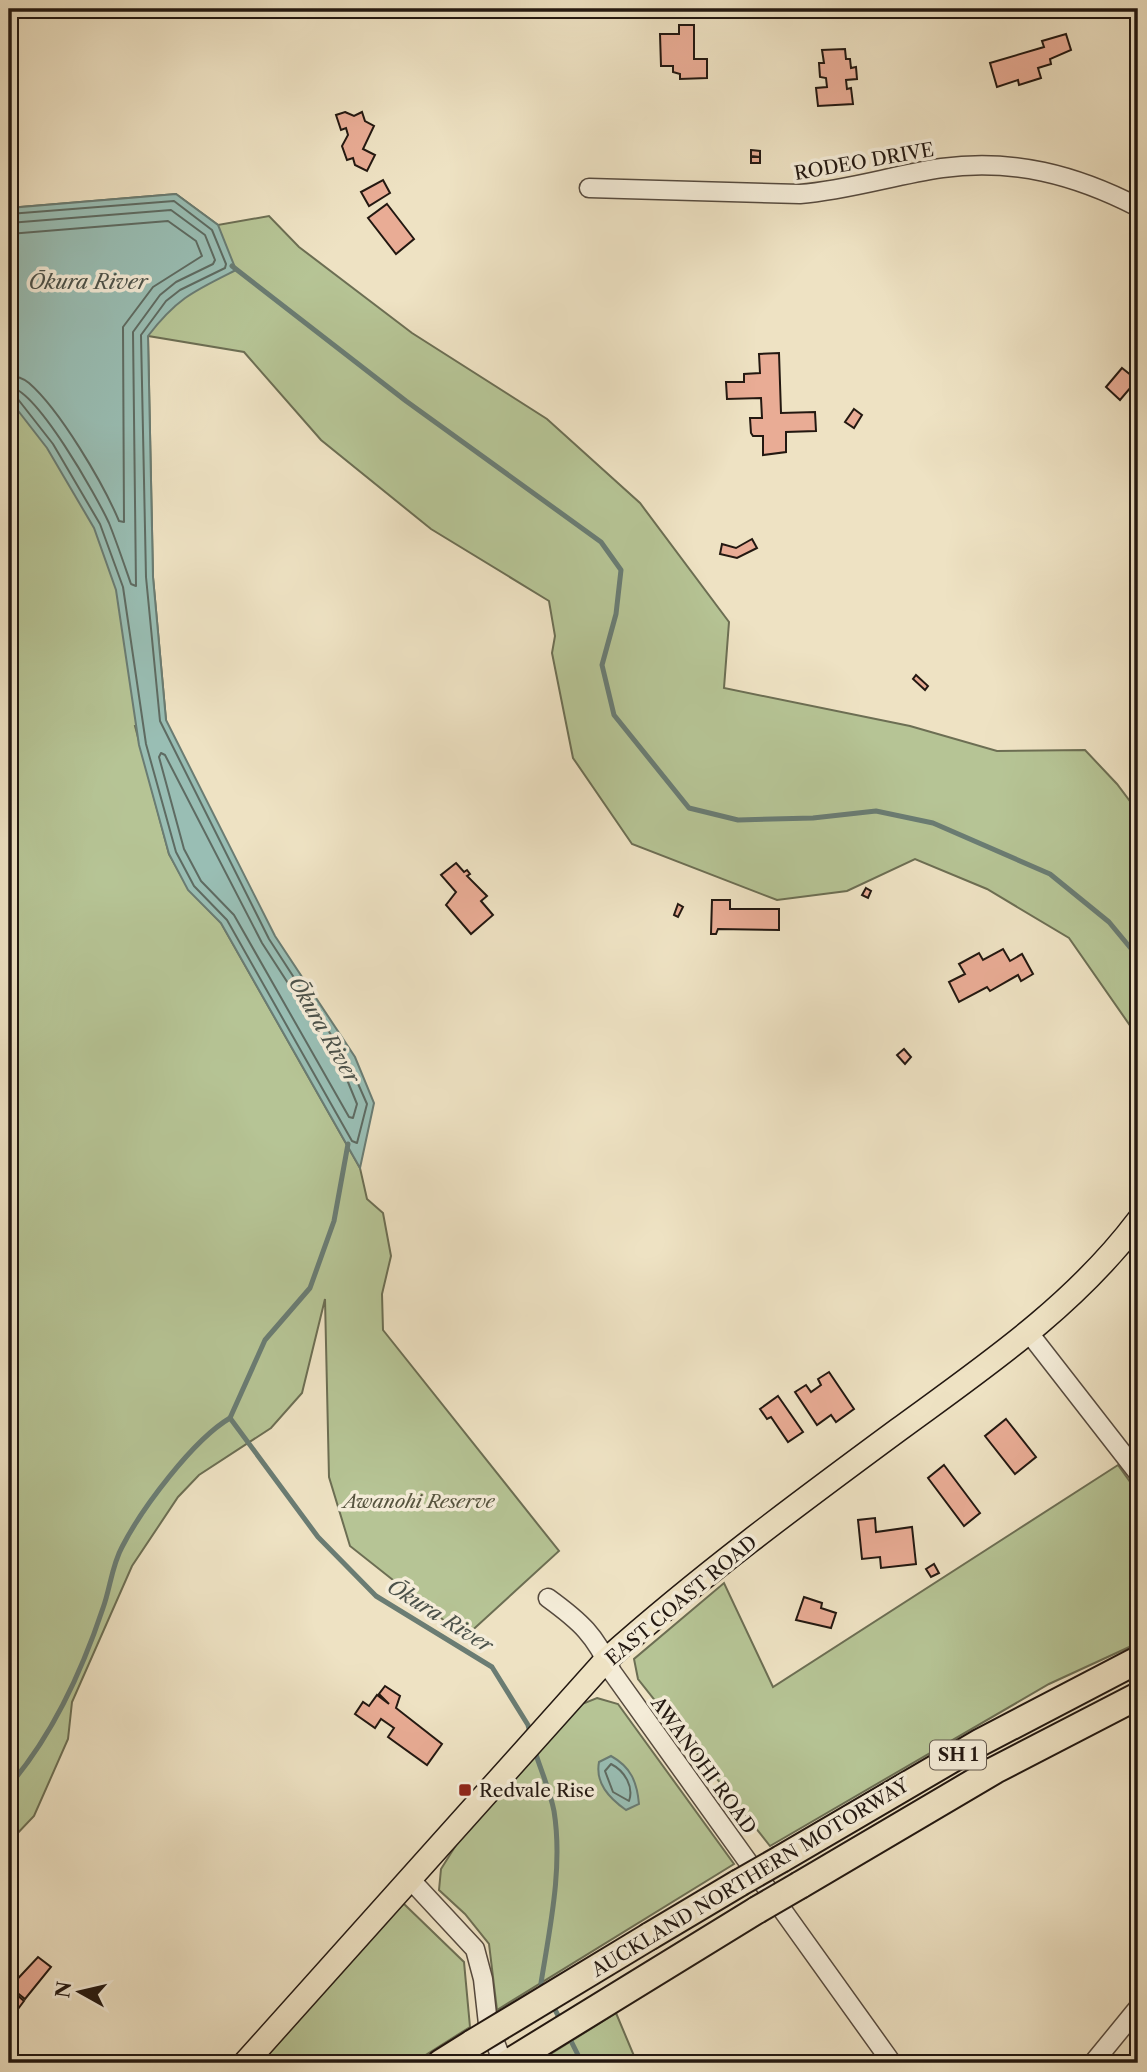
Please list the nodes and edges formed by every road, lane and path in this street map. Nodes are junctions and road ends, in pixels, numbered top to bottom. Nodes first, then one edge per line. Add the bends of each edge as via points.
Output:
1 (589, 188) dead end
2 (1138, 207) edge
3 (1138, 1222) edge
4 (1029, 1334) junction
5 (1138, 1474) edge
6 (548, 1598) dead end
7 (607, 1660) junction
8 (1138, 1660) edge
9 (1138, 1696) edge
10 (409, 1878) junction
11 (1138, 2008) edge
12 (245, 2063) edge
13 (441, 2063) edge
14 (505, 2063) edge
15 (892, 2063) edge
16 (1093, 2063) edge

1 - 2 street, RODEO DRIVE via 800,194 994,164 1067,177
3 - 4 main road, EAST COAST ROAD via 1091,1276
4 - 5 street
4 - 7 main road, EAST COAST ROAD via 801,1502
6 - 7 street, AWANOHI ROAD via 586,1627
7 - 10 main road, EAST COAST ROAD
7 - 15 street, AWANOHI ROAD
8 - 13 highway, AUCKLAND NORTHERN MOTORWAY / SH 1, bridge via 981,1742
9 - 14 highway, AUCKLAND NORTHERN MOTORWAY / SH 1, bridge via 995,1770
10 - 12 main road, EAST COAST ROAD
10 - 14 street via 475,1949 488,2024
11 - 16 street

